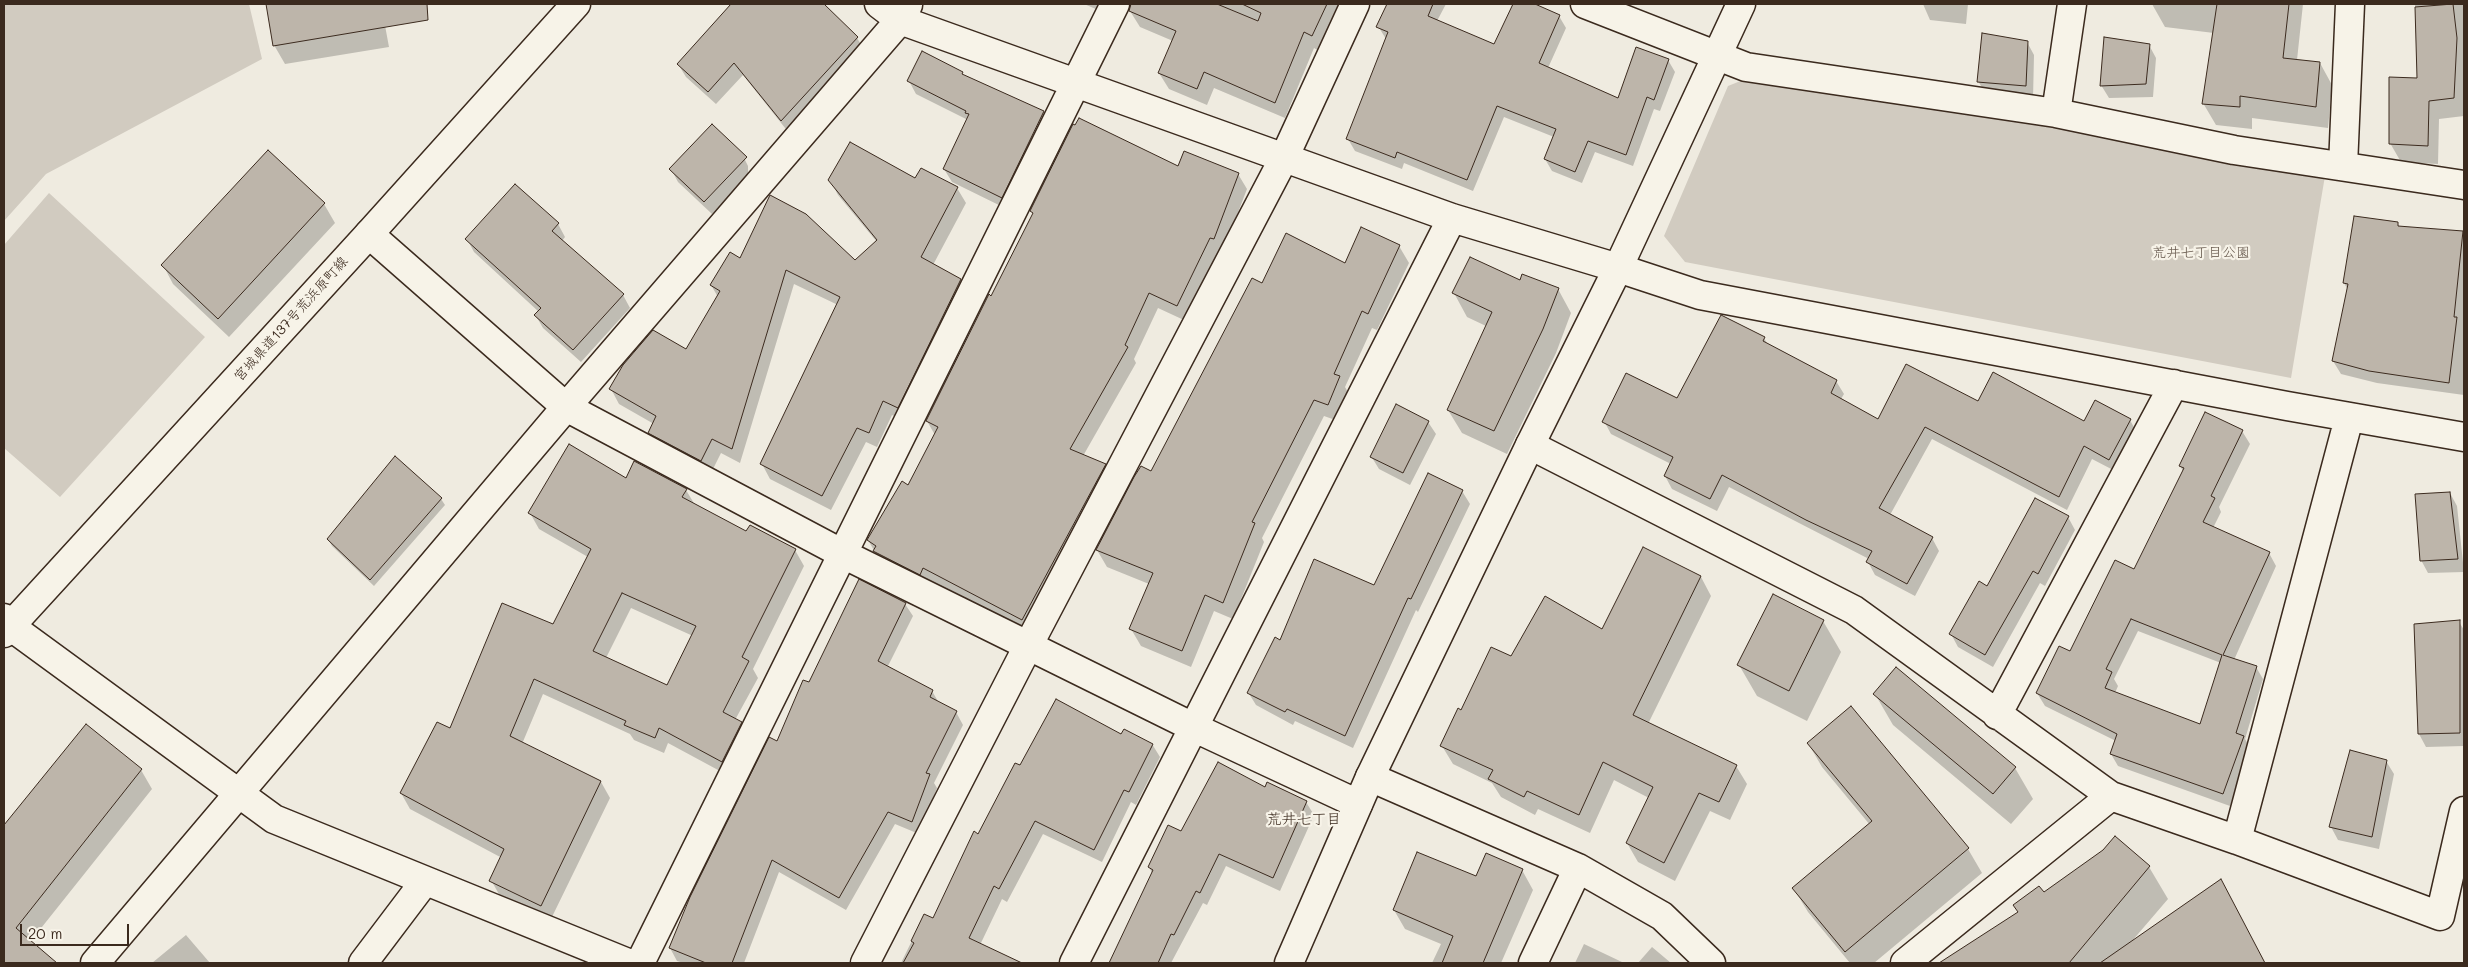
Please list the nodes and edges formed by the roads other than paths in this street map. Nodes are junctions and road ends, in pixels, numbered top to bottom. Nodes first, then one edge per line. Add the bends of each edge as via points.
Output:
1 (576, 4) edge
2 (1114, 4) edge
3 (1355, 4) edge
4 (1586, 4) edge
5 (1741, 4) edge
6 (2072, 4) edge
7 (2350, 4) edge
8 (896, 9) edge
9 (1718, 55) junction
10 (1075, 83) junction
11 (2056, 113) junction
12 (1284, 158) junction
13 (2343, 166) junction
14 (2464, 185) edge
15 (1452, 218) junction
16 (369, 234) junction
17 (1618, 268) junction
18 (2174, 384) junction
19 (566, 407) junction
20 (2349, 418) junction
21 (2464, 437) edge
22 (1530, 445) junction
23 (843, 554) junction
24 (6, 626) edge
25 (1028, 646) junction
26 (1997, 715) junction
27 (1195, 728) junction
28 (1370, 777) junction
29 (237, 793) junction
30 (2111, 796) junction
31 (1358, 804) junction
32 (2464, 811) edge
33 (2237, 840) junction
34 (1578, 868) junction
35 (425, 881) junction
36 (95, 963) edge
37 (363, 963) edge
38 (628, 963) edge
39 (640, 963) edge
40 (865, 963) edge
41 (1074, 963) edge
42 (1289, 963) edge
43 (1533, 963) edge
44 (1712, 963) edge
45 (1905, 963) edge

1 - 16 street, 宮城県道137号荒浜原町線
2 - 10 street
3 - 12 street
4 - 9 street
5 - 9 street
6 - 11 street
7 - 13 street
8 - 10 street
8 - 19 street
9 - 11 street via 1746,67 1796,76
9 - 17 street
10 - 12 street
10 - 23 street
11 - 13 street via 2234,150
12 - 15 street
12 - 25 street
13 - 14 street
15 - 17 street
15 - 27 street
16 - 19 street
16 - 24 street, 宮城県道137号荒浜原町線
17 - 18 street via 1700,295
17 - 22 street
18 - 20 street
18 - 26 street
19 - 23 street
19 - 29 street
20 - 21 street
20 - 33 street
22 - 26 street via 1854,610
22 - 28 street
23 - 25 street
23 - 39 street
24 - 29 street
25 - 27 street
25 - 40 street
26 - 30 street
27 - 31 street
27 - 41 street
28 - 31 street
28 - 34 street
29 - 35 street via 274,819
29 - 36 street
30 - 33 street
30 - 45 street
31 - 42 street
32 - 33 street via 2440,916
34 - 43 street
34 - 44 street via 1662,916
35 - 37 street
35 - 38 street

